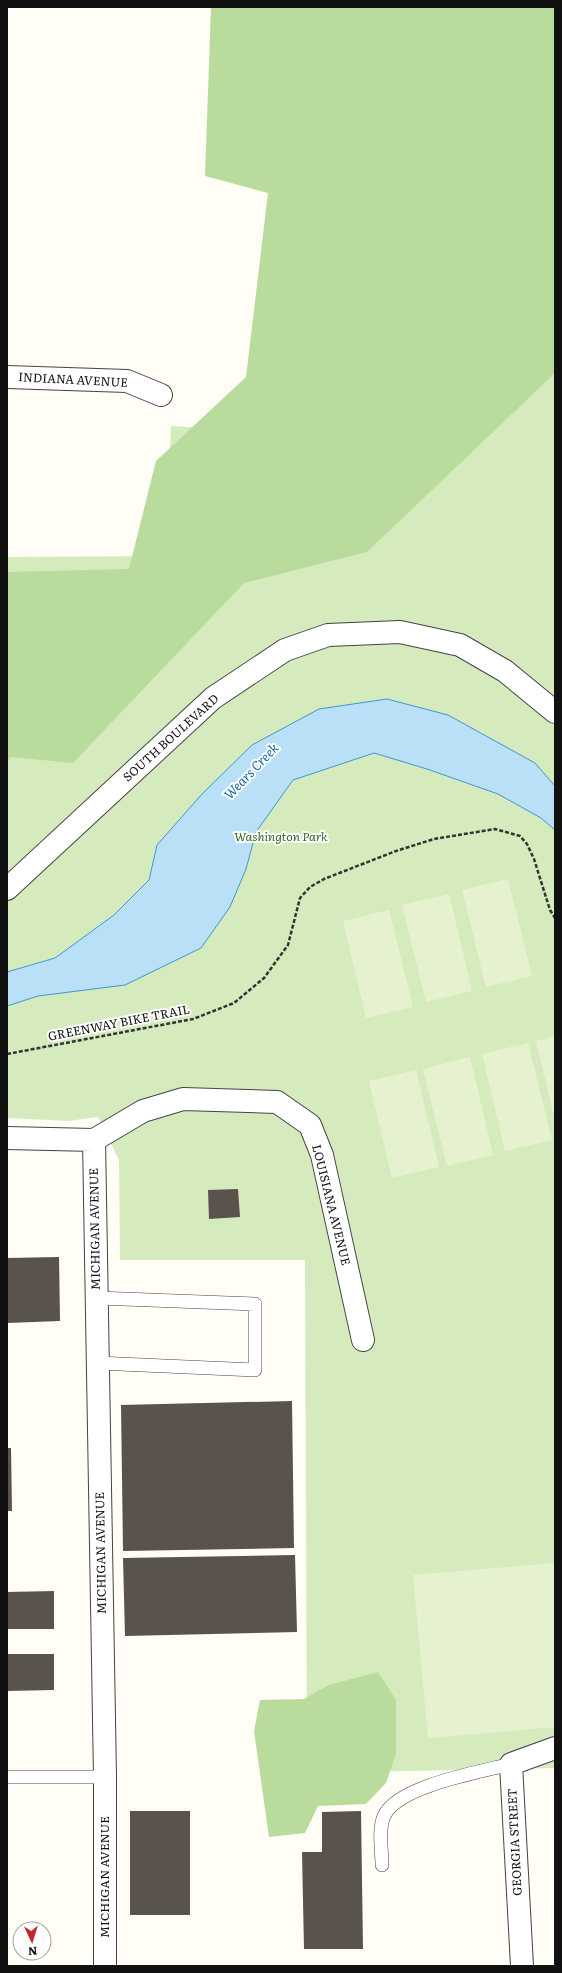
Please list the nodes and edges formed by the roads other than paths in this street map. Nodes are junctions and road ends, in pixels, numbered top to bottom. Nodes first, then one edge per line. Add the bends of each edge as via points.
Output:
1 (7, 377) edge
2 (161, 395) dead end
3 (555, 712) edge
4 (7, 889) edge
5 (7, 1138) edge
6 (94, 1140) junction
7 (96, 1298) junction
8 (363, 1340) dead end
9 (97, 1363) junction
10 (555, 1748) edge
11 (511, 1764) junction
12 (7, 1777) edge
13 (105, 1777) junction
14 (382, 1865) dead end
15 (105, 1966) edge
16 (522, 1966) edge

1 - 2 street, INDIANA AVENUE via 128,381
3 - 4 street, SOUTH BOULEVARD via 505,672 460,645 400,632 328,635 285,650 213,698
5 - 6 street
6 - 7 street, MICHIGAN AVENUE
6 - 8 street, LOUISIANA AVENUE via 143,1111 183,1099 277,1102 310,1125 322,1155
7 - 9 street, MICHIGAN AVENUE
7 - 9 lane via 255,1304 255,1370
9 - 13 street, MICHIGAN AVENUE
10 - 11 street
11 - 14 lane via 443,1781 407,1794 393,1804 384,1816 381,1826
11 - 16 street, GEORGIA STREET
12 - 13 lane
13 - 15 street, MICHIGAN AVENUE

